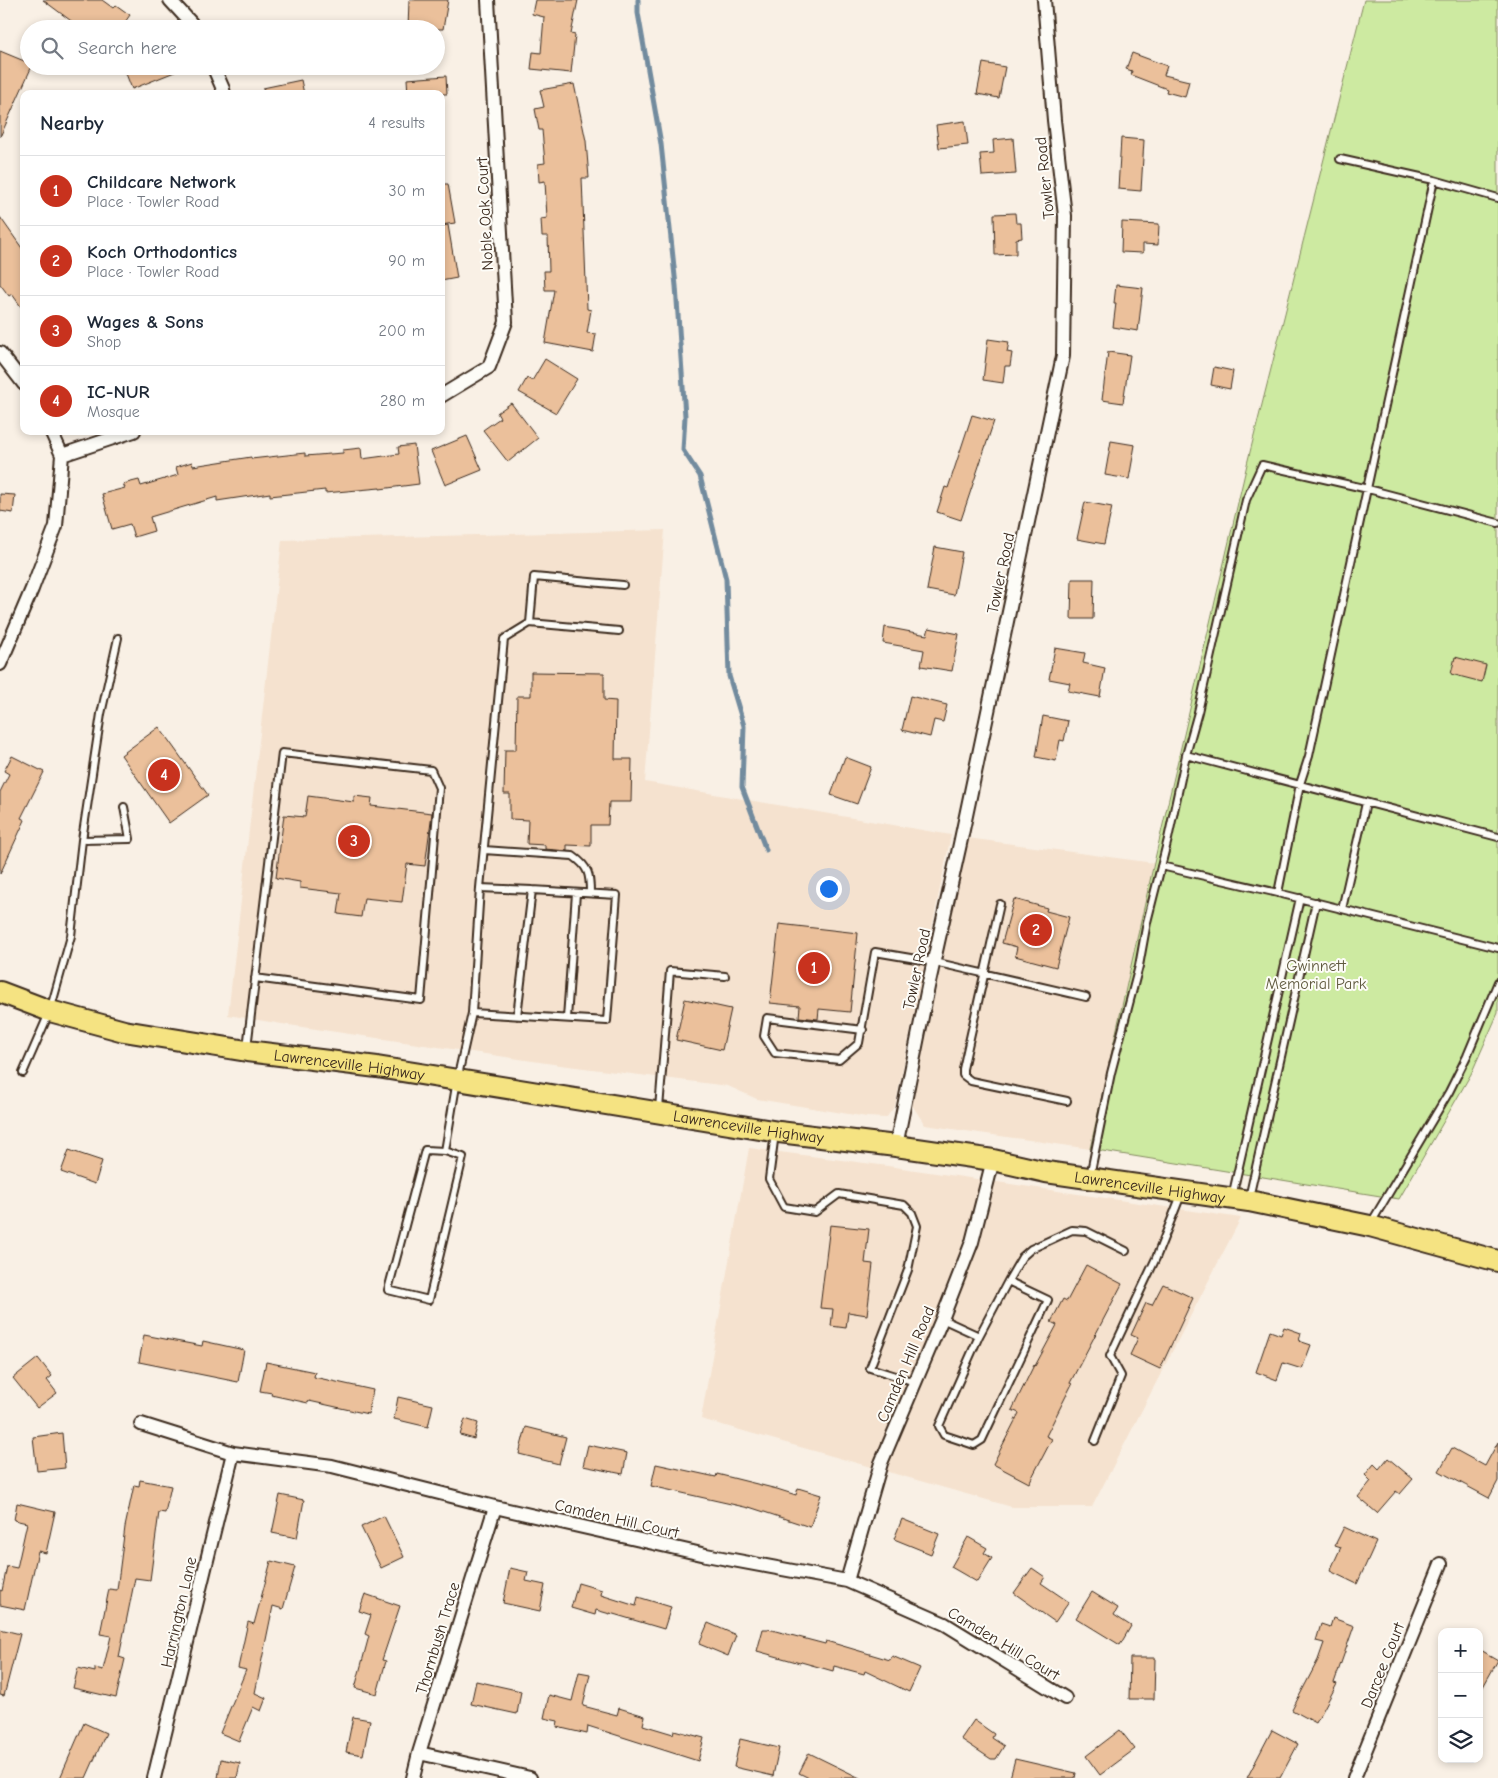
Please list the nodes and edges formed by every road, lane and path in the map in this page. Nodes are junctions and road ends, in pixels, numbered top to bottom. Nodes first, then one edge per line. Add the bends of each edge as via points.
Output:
1 (170, 0) edge
2 (488, 0) edge
3 (1044, 0) edge
4 (188, 20) edge
5 (216, 75) edge
6 (223, 90) edge
7 (1340, 159) dead end
8 (1434, 180) junction
9 (1498, 198) edge
10 (0, 353) edge
11 (20, 379) edge
12 (445, 394) edge
13 (53, 435) edge
14 (122, 435) edge
15 (62, 455) junction
16 (1368, 489) junction
17 (1498, 523) edge
18 (623, 585) dead end
19 (530, 623) junction
20 (619, 630) dead end
21 (118, 638) dead end
22 (0, 664) edge
23 (1186, 755) junction
24 (1300, 784) junction
25 (1366, 803) junction
26 (124, 807) dead end
27 (1498, 837) edge
28 (82, 840) junction
29 (484, 850) junction
30 (1161, 866) junction
31 (480, 888) junction
32 (532, 890) junction
33 (576, 892) junction
34 (1278, 893) junction
35 (590, 894) junction
36 (1300, 898) junction
37 (1316, 902) junction
38 (1000, 904) dead end
39 (1342, 909) junction
40 (1498, 948) edge
41 (934, 962) junction
42 (984, 973) junction
43 (725, 976) dead end
44 (255, 978) junction
45 (1498, 982) edge
46 (0, 992) edge
47 (1086, 997) dead end
48 (50, 1011) junction
49 (472, 1013) junction
50 (516, 1016) junction
51 (567, 1018) junction
52 (862, 1030) junction
53 (247, 1051) junction
54 (23, 1073) dead end
55 (457, 1080) junction
56 (1067, 1101) dead end
57 (659, 1113) junction
58 (776, 1132) junction
59 (896, 1146) junction
60 (446, 1151) junction
61 (993, 1160) junction
62 (1090, 1178) junction
63 (1183, 1192) junction
64 (1240, 1200) junction
65 (1370, 1226) junction
66 (1126, 1251) dead end
67 (1498, 1261) edge
68 (1008, 1281) junction
69 (942, 1319) junction
70 (979, 1336) junction
71 (915, 1382) junction
72 (141, 1424) dead end
73 (1095, 1441) dead end
74 (233, 1453) junction
75 (495, 1507) junction
76 (1441, 1564) dead end
77 (848, 1581) junction
78 (1065, 1698) dead end
79 (419, 1753) junction
80 (154, 1778) edge
81 (413, 1778) edge
82 (530, 1778) edge
83 (1354, 1778) edge

1 - 4 street
2 - 12 street, Noble Oak Court via 506,322 490,367
3 - 41 street, Towler Road via 1065,216 1063,356
5 - 6 street
7 - 8 lane
8 - 9 lane
8 - 16 lane
10 - 11 street
13 - 15 street
14 - 15 street
15 - 22 street via 56,526
16 - 17 lane
16 - 23 lane via 1262,465 1246,500
16 - 24 lane
18 - 19 lane via 534,577
19 - 20 lane
19 - 29 lane via 504,639
21 - 28 lane via 101,714
23 - 24 lane
23 - 30 lane
24 - 25 lane
24 - 34 lane
25 - 27 lane
25 - 39 lane
26 - 28 lane via 130,839
28 - 48 lane via 71,936
29 - 31 lane
29 - 35 lane via 573,856 587,870
30 - 34 lane
30 - 62 lane via 1111,1073
31 - 32 lane
31 - 49 lane
32 - 33 lane
32 - 50 lane
33 - 35 lane
33 - 51 lane
34 - 36 lane
35 - 51 lane via 617,895 607,1021
36 - 37 lane
36 - 64 lane
37 - 39 lane
37 - 64 lane
38 - 42 lane
39 - 40 lane
41 - 42 lane
41 - 52 lane via 875,952
41 - 59 street, Towler Road
42 - 47 lane
42 - 56 lane via 963,1075 971,1081
43 - 57 lane via 670,971
44 - 44 lane via 282,753 431,770 439,788 421,1000
44 - 53 lane
45 - 65 lane via 1467,1056
46 - 48 main road, Lawrenceville Highway
48 - 53 main road, Lawrenceville Highway via 124,1032
48 - 54 lane
49 - 50 lane
49 - 55 lane
50 - 51 lane
52 - 52 lane via 859,1043 839,1060 775,1053 764,1036 767,1018
53 - 55 main road, Lawrenceville Highway
55 - 57 main road, Lawrenceville Highway
55 - 60 lane
57 - 58 main road, Lawrenceville Highway
58 - 59 main road, Lawrenceville Highway
58 - 71 lane via 769,1179 784,1207 815,1212 839,1194 904,1205 912,1213 917,1226 908,1270 870,1368
59 - 61 main road, Lawrenceville Highway
60 - 60 lane via 463,1157 429,1300 388,1290 425,1150
61 - 62 main road, Lawrenceville Highway
61 - 69 street, Camden Hill Road via 972,1242
62 - 63 main road, Lawrenceville Highway
63 - 64 main road, Lawrenceville Highway
63 - 73 lane via 1110,1356 1121,1376
64 - 65 main road, Lawrenceville Highway
65 - 67 main road, Lawrenceville Highway
66 - 68 lane via 1086,1231 1072,1230 1031,1248
68 - 70 lane
68 - 70 lane via 1048,1300 982,1440 974,1445 944,1435 939,1426
69 - 70 lane
69 - 71 street, Camden Hill Road
71 - 77 street, Camden Hill Road via 881,1463
72 - 74 street, Camden Hill Court
74 - 75 street, Camden Hill Court via 332,1466
74 - 80 street, Harrington Lane
75 - 77 street, Camden Hill Court via 706,1555
75 - 79 street, Thornbush Trace
76 - 83 street, Darcee Court
77 - 78 street, Camden Hill Court via 945,1624
79 - 81 street, Thornbush Trace
79 - 82 street

